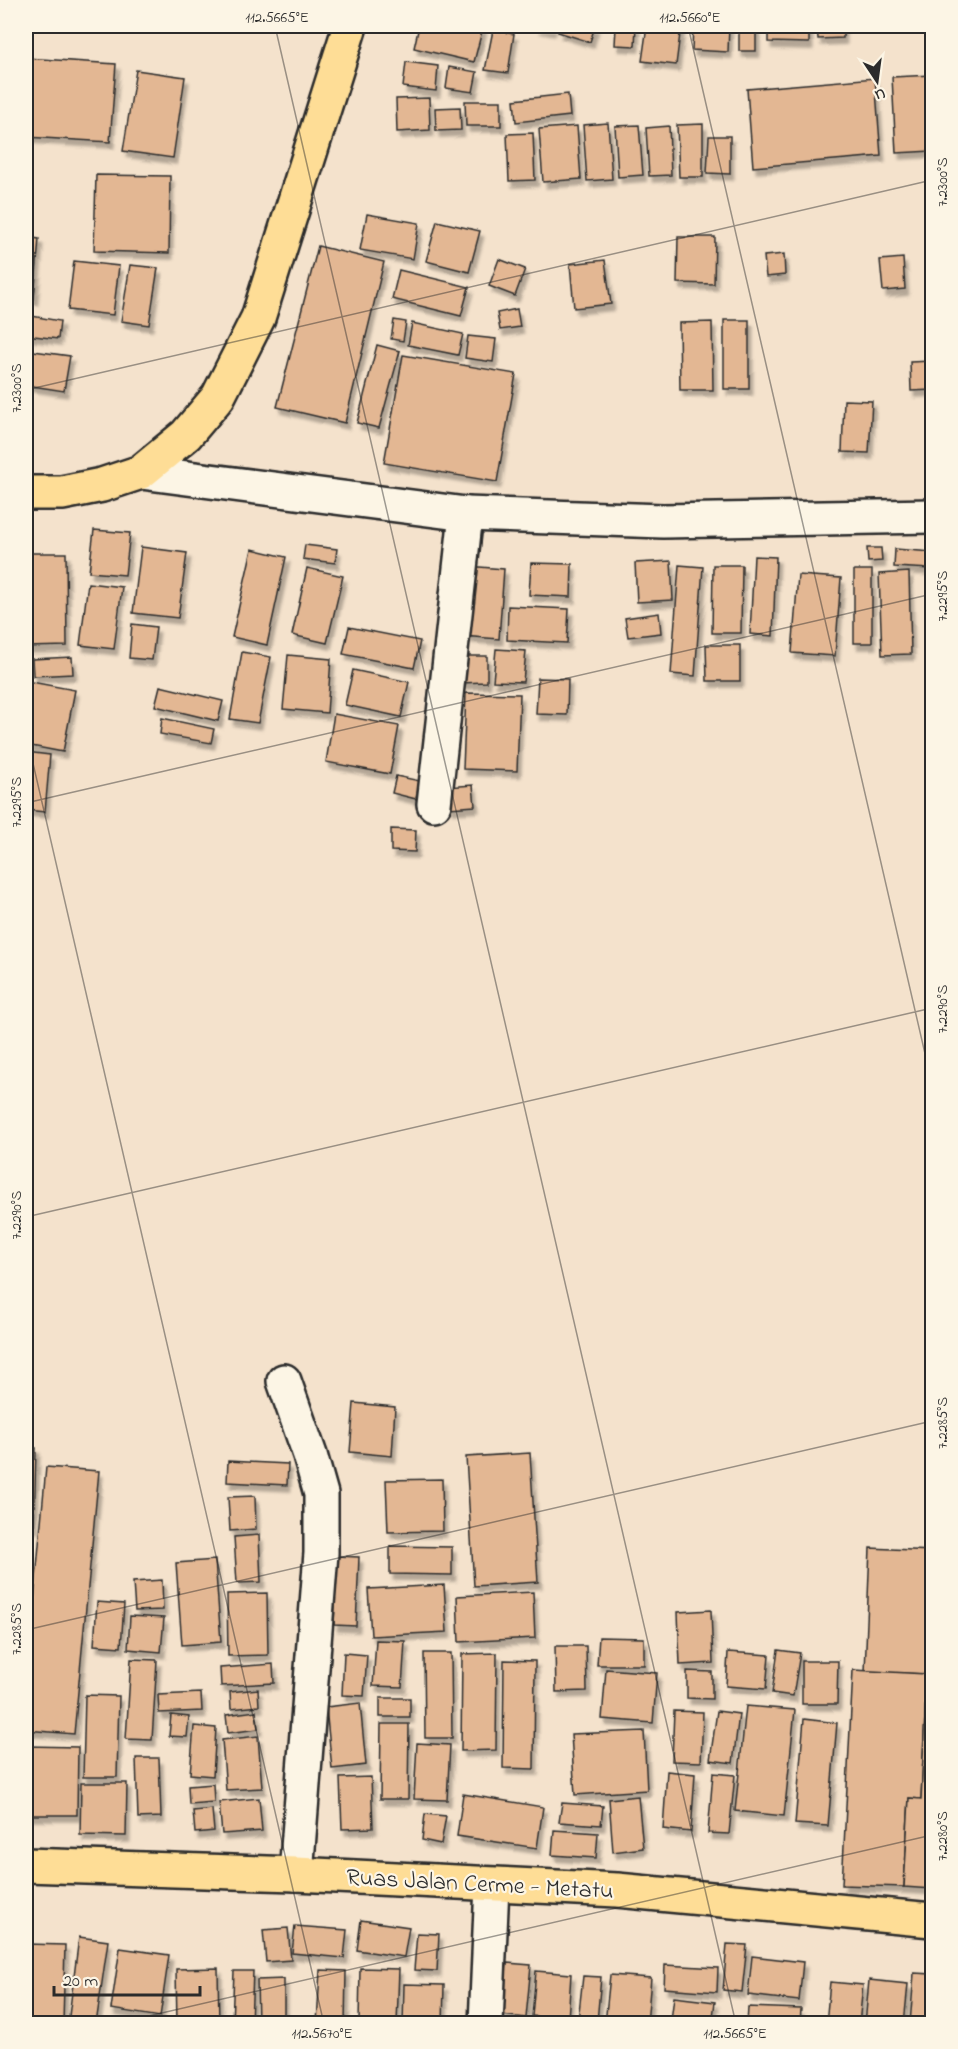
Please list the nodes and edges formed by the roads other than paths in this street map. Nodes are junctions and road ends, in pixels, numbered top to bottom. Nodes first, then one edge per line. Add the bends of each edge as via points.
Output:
1 (350, 26) edge
2 (141, 472) junction
3 (26, 493) edge
4 (466, 514) junction
5 (933, 516) edge
6 (434, 804) dead end
7 (284, 1381) dead end
8 (26, 1864) edge
9 (296, 1874) junction
10 (492, 1885) junction
11 (933, 1920) edge
12 (486, 2024) edge

1 - 2 main road via 258,318 218,397 186,435
2 - 3 main road via 62,493
2 - 4 street
4 - 5 street via 663,521
4 - 6 street
7 - 9 street via 321,1494 321,1553
8 - 9 main road, Ruas Jalan Cerme - Metatu
9 - 10 main road, Ruas Jalan Cerme - Metatu
10 - 11 main road, Ruas Jalan Cerme - Metatu via 617,1890
10 - 12 street

